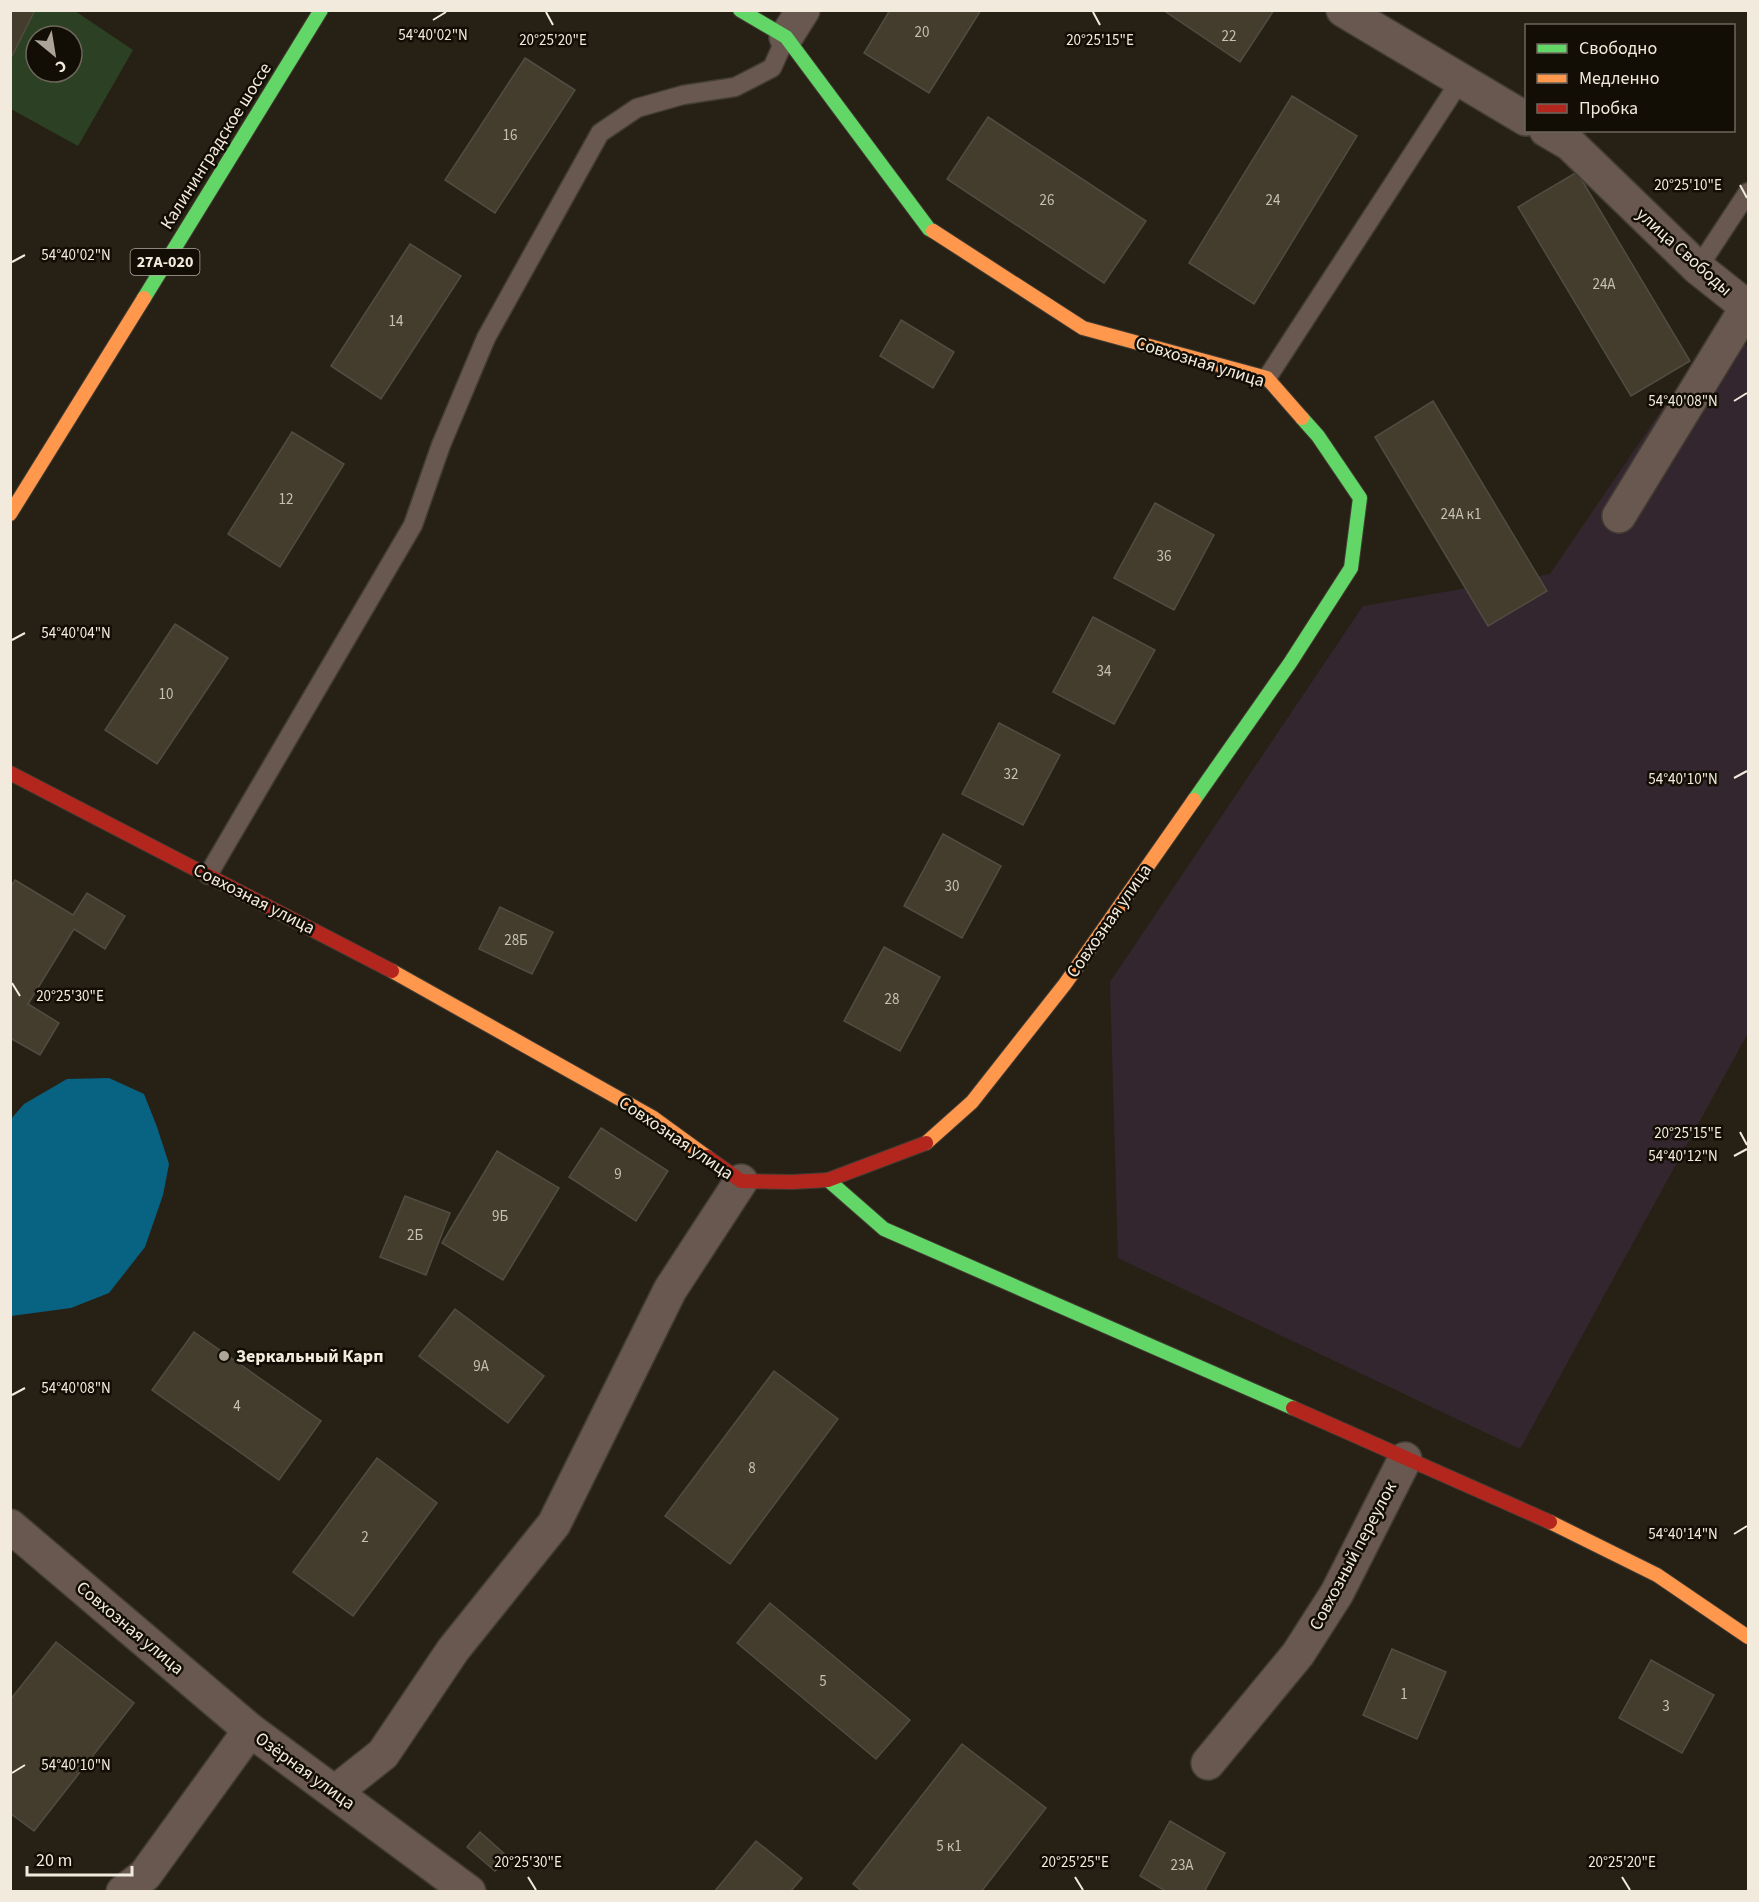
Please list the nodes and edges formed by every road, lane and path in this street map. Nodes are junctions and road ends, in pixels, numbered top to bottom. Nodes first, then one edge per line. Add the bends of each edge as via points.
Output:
1 (321, 10) edge
2 (740, 10) edge
3 (1343, 10) edge
4 (794, 24) edge
5 (1460, 81) junction
6 (1525, 118) edge
7 (1549, 132) edge
8 (1749, 192) edge
9 (1698, 268) junction
10 (1748, 307) edge
11 (1267, 378) junction
12 (10, 514) edge
13 (1619, 516) dead end
14 (10, 773) edge
15 (208, 875) junction
16 (741, 1180) junction
17 (828, 1180) junction
18 (1405, 1459) junction
19 (10, 1526) edge
20 (1749, 1638) edge
21 (250, 1730) junction
22 (1208, 1763) dead end
23 (335, 1792) junction
24 (123, 1892) edge
25 (469, 1892) edge

1 - 12 street, Калининградское шоссе / 27А-020
2 - 4 street, Совхозная улица
3 - 5 street
4 - 11 street, Совхозная улица via 929,229 1083,328
4 - 15 lane via 772,68 735,87 683,95 637,108 600,133 486,338 441,445 413,525
5 - 6 street
5 - 11 lane
7 - 9 street, улица Свободы via 1570,144
8 - 9 lane
9 - 10 street, улица Свободы
10 - 13 street, улица Свободы
11 - 17 street, Совхозная улица via 1318,435 1360,498 1351,568 1290,663 1065,984 972,1102 924,1145
14 - 15 street, Совхозная улица
15 - 16 street, Совхозная улица via 389,969 652,1117
16 - 17 street, Совхозная улица
16 - 23 street via 670,1290 554,1524 453,1650 383,1754
17 - 18 street via 884,1229
18 - 20 street via 1531,1512 1657,1575
18 - 22 street, Совхозный переулок via 1337,1593 1298,1654
19 - 21 street, Совхозная улица
21 - 23 street, Озёрная улица
21 - 24 street, Озёрная улица via 145,1875
23 - 25 street, Озёрная улица

